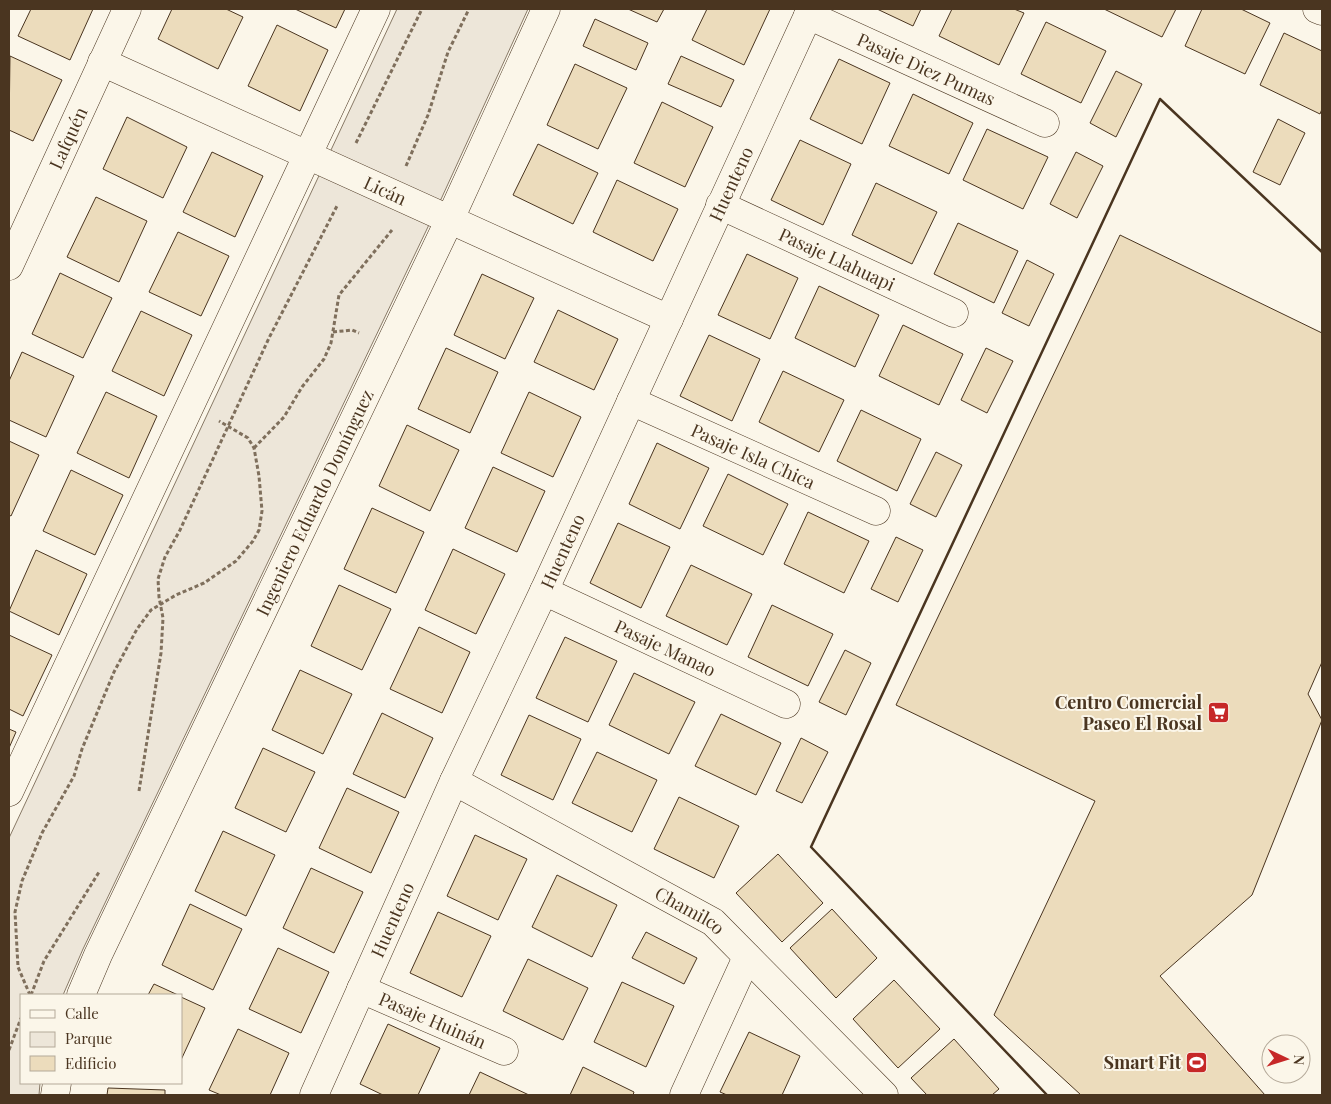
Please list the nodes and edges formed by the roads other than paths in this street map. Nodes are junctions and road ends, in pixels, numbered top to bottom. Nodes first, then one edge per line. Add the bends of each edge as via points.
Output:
1 (127, 9) edge
2 (376, 9) edge
3 (546, 9) edge
4 (1317, 9) edge
5 (1322, 11) edge
6 (810, 12) edge
7 (102, 62) junction
8 (1045, 122) dead end
9 (307, 154) junction
10 (720, 206) junction
11 (439, 214) junction
12 (20, 216) edge
13 (9, 266) edge
14 (954, 313) dead end
15 (669, 318) junction
16 (631, 401) junction
17 (876, 511) dead end
18 (544, 591) junction
19 (786, 704) dead end
20 (454, 781) junction
21 (9, 792) edge
22 (747, 957) junction
23 (361, 989) junction
24 (81, 994) edge
25 (504, 1052) dead end
26 (314, 1095) edge
27 (684, 1095) edge
28 (884, 1095) edge

1 - 7 street, Lafquén
2 - 9 street
3 - 11 street, Ingeniero Eduardo Domínguez
4 - 5 street
6 - 8 street, Pasaje Diez Pumas
6 - 10 street, Huenteno
7 - 9 street, Licán
7 - 12 street, Lafquén
9 - 11 street, Licán
9 - 21 street
10 - 14 street, Pasaje Llahuapi
10 - 15 street, Huenteno
11 - 15 street, Licán
11 - 24 street, Ingeniero Eduardo Domínguez
12 - 13 street, Lafquén
15 - 16 street, Huenteno
16 - 17 street, Pasaje Isla Chica
16 - 18 street, Huenteno
18 - 19 street, Pasaje Manao
18 - 20 street, Huenteno
20 - 22 street, Chamilco via 713,922
20 - 23 street, Huenteno
22 - 27 street
22 - 28 street, Chamilco
23 - 25 street, Pasaje Huinán
23 - 26 street, Huenteno

